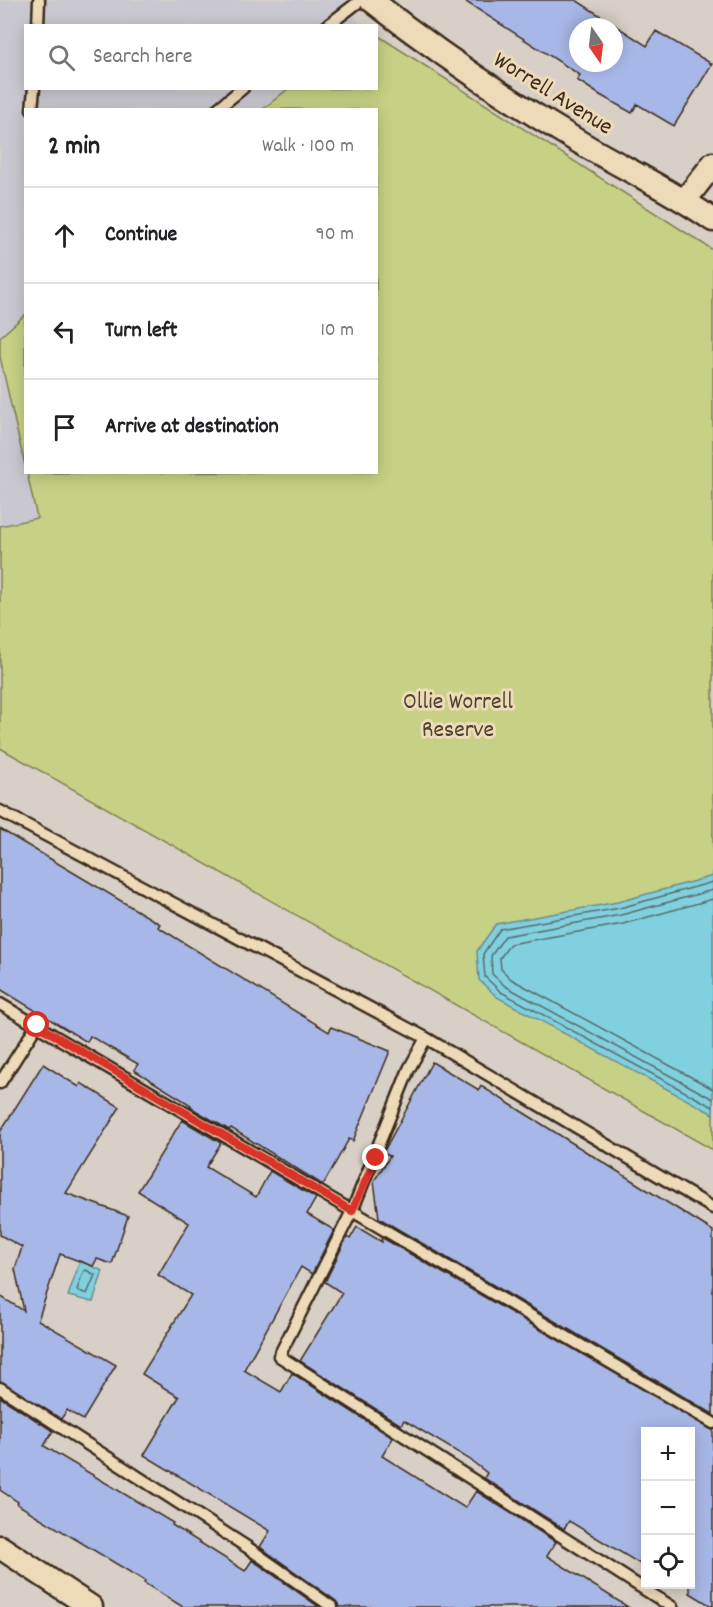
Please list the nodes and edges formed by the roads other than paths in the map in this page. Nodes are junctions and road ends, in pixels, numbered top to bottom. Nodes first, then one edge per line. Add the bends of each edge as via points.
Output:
1 (39, 0) edge
2 (361, 0) edge
3 (371, 0) edge
4 (38, 24) edge
5 (330, 24) edge
6 (34, 90) edge
7 (241, 90) edge
8 (32, 108) edge
9 (218, 108) edge
10 (713, 164) edge
11 (685, 200) junction
12 (713, 220) edge
13 (0, 811) edge
14 (0, 1004) edge
15 (37, 1025) junction
16 (426, 1038) junction
17 (0, 1083) edge
18 (713, 1208) edge
19 (352, 1211) junction
20 (0, 1388) edge
21 (713, 1423) edge
22 (0, 1547) edge
23 (91, 1607) edge
24 (332, 1607) edge
25 (672, 1607) edge

1 - 4 lane
2 - 5 lane
3 - 11 street, Worrell Avenue via 572,138
6 - 8 lane
7 - 9 lane
10 - 11 street
11 - 12 street, Worrell Avenue
13 - 16 lane
14 - 15 lane
15 - 17 lane
15 - 19 lane
16 - 18 lane
16 - 19 lane via 409,1069
19 - 21 lane
19 - 25 lane via 279,1356
20 - 24 lane via 247,1546
22 - 23 street

